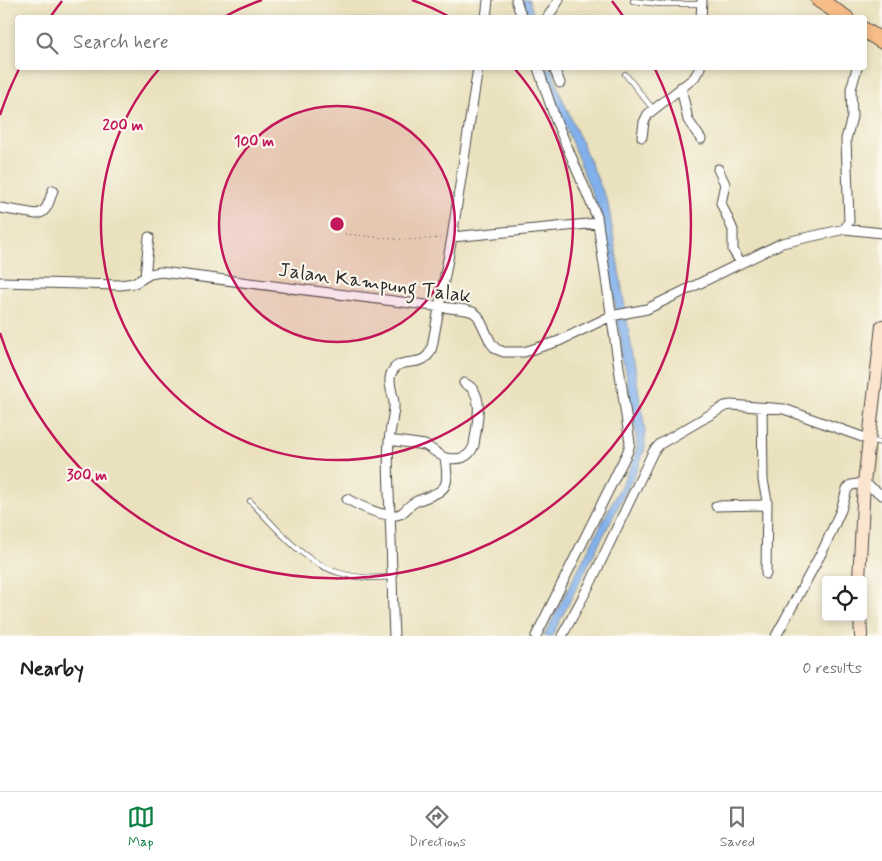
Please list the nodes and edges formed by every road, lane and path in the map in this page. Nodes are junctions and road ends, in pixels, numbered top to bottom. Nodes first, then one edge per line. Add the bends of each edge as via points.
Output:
1 (488, 0) edge
2 (516, 0) edge
3 (559, 0) edge
4 (819, 0) edge
5 (633, 1) edge
6 (702, 2) edge
7 (486, 15) edge
8 (521, 15) edge
9 (549, 15) edge
10 (701, 15) edge
11 (842, 15) edge
12 (867, 35) edge
13 (882, 41) edge
14 (478, 70) edge
15 (539, 70) edge
16 (555, 70) edge
17 (699, 70) edge
18 (856, 70) edge
19 (625, 74) dead end
20 (560, 84) dead end
21 (682, 87) junction
22 (653, 109) junction
23 (642, 137) dead end
24 (701, 139) dead end
25 (718, 169) dead end
26 (53, 190) dead end
27 (0, 208) edge
28 (598, 223) junction
29 (845, 229) junction
30 (882, 233) edge
31 (345, 234) dead end
32 (149, 237) dead end
33 (452, 237) junction
34 (741, 263) junction
35 (145, 277) junction
36 (0, 282) edge
37 (439, 306) junction
38 (613, 315) junction
39 (882, 326) edge
40 (464, 383) dead end
41 (762, 408) junction
42 (868, 439) junction
43 (389, 440) junction
44 (882, 443) edge
45 (445, 458) junction
46 (864, 483) junction
47 (882, 496) edge
48 (347, 499) dead end
49 (250, 501) dead end
50 (767, 501) junction
51 (716, 506) dead end
52 (390, 514) junction
53 (766, 574) dead end
54 (859, 576) edge
55 (392, 577) junction
56 (860, 621) edge
57 (394, 636) edge
58 (536, 636) edge
59 (562, 636) edge
60 (776, 636) edge
61 (861, 636) edge

1 - 7 street
2 - 8 street
3 - 9 street
4 - 11 main road
5 - 6 lane via 660,4
6 - 10 street
12 - 13 main road
14 - 33 street
15 - 28 street
16 - 20 street
17 - 21 street
18 - 29 street via 851,89 852,117 846,139 849,221
19 - 22 lane
21 - 22 street
21 - 24 street via 688,120
22 - 23 street via 645,119
25 - 34 street via 724,184 721,203 732,230 733,250
26 - 27 street via 42,213
28 - 33 street
28 - 38 street
29 - 30 street, Jalan Kampung Talak
29 - 34 street, Jalan Kampung Talak via 782,243
31 - 33 path via 406,240
32 - 35 street
33 - 37 street
34 - 38 street, Jalan Kampung Talak via 647,309
35 - 36 street, Jalan Kampung Talak via 135,283 120,285
35 - 37 street, Jalan Kampung Talak via 161,272
37 - 38 street, Jalan Kampung Talak via 473,312 494,346 508,353 542,348
37 - 43 street via 428,356 420,362 402,363 391,374 394,406
38 - 58 street via 629,449
39 - 42 street
40 - 45 street via 474,389 478,399 474,445 465,457
41 - 42 street via 784,409
41 - 50 street via 763,480
41 - 59 street via 726,406 656,448
42 - 44 lane
42 - 46 street
43 - 45 street via 425,445
43 - 52 street
45 - 52 street via 448,476 443,489 410,504 400,514
46 - 47 street
46 - 54 street
46 - 60 street via 847,489 824,548
48 - 52 street via 366,510
49 - 55 lane via 316,563 352,577
50 - 51 street via 763,505
50 - 53 street
52 - 55 street
55 - 57 street
56 - 61 street

